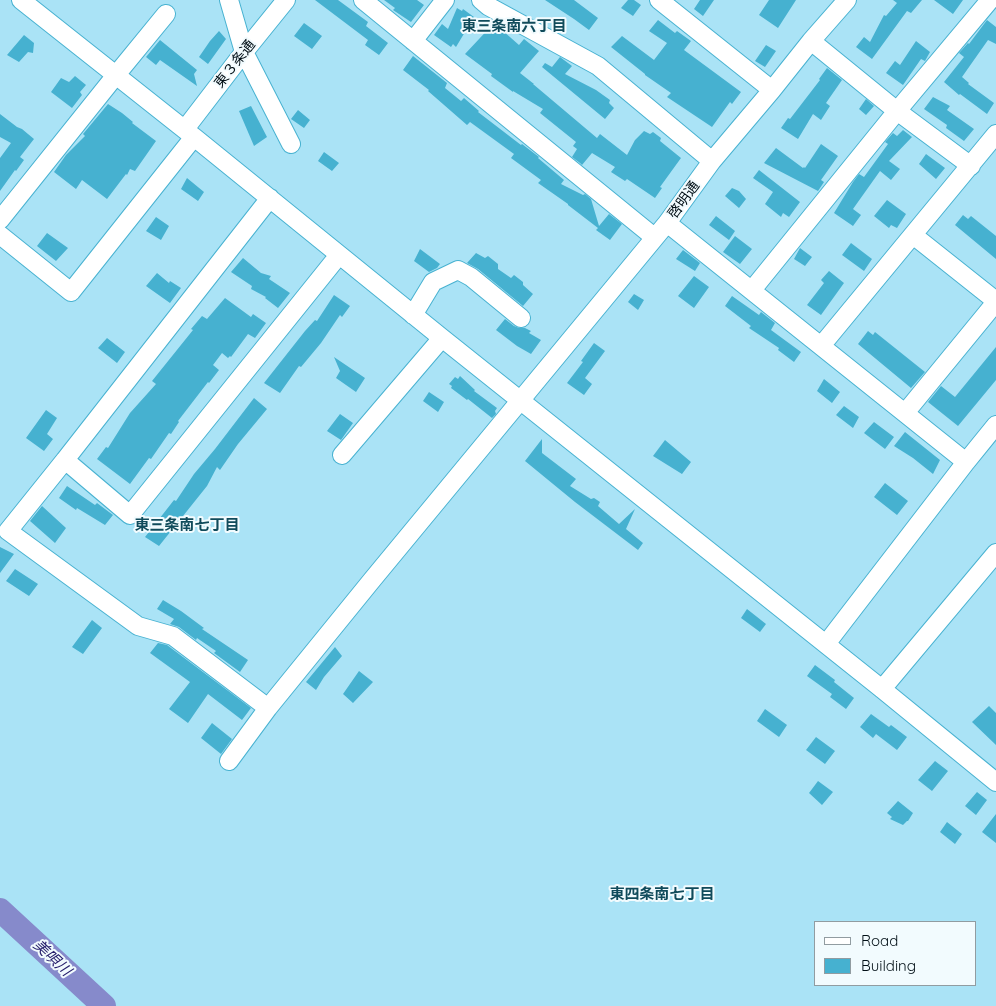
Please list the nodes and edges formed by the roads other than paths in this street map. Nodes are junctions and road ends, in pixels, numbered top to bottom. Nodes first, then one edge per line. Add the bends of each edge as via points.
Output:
1 (21, 0) edge
2 (229, 0) edge
3 (286, 0) edge
4 (364, 0) edge
5 (444, 0) edge
6 (481, 0) edge
7 (659, 0) edge
8 (990, 0) edge
9 (841, 2) edge
10 (166, 14) dead end
11 (413, 41) junction
12 (811, 41) junction
13 (244, 52) junction
14 (116, 75) junction
15 (772, 90) junction
16 (897, 111) junction
17 (189, 133) junction
18 (996, 134) edge
19 (291, 144) dead end
20 (712, 161) junction
21 (970, 166) junction
22 (270, 198) junction
23 (0, 220) edge
24 (667, 223) junction
25 (0, 235) edge
26 (913, 235) junction
27 (654, 237) junction
28 (339, 255) junction
29 (752, 290) junction
30 (996, 301) edge
31 (413, 315) junction
32 (521, 318) dead end
33 (442, 338) junction
34 (820, 346) junction
35 (521, 401) junction
36 (905, 413) junction
37 (996, 425) edge
38 (342, 455) dead end
39 (65, 460) junction
40 (966, 462) junction
41 (996, 553) edge
42 (826, 644) junction
43 (882, 689) junction
44 (268, 708) junction
45 (229, 761) dead end
46 (996, 782) edge

1 - 14 street
2 - 13 street
3 - 13 street, 東３条通
4 - 11 street
5 - 11 street
6 - 20 street via 598,66
7 - 15 street
8 - 16 street
9 - 12 street, 啓明通
10 - 14 street
11 - 27 street
12 - 15 street, 啓明通
12 - 16 street
13 - 17 street, 東３条通
13 - 19 street
14 - 17 street
14 - 23 street
15 - 20 street, 啓明通
16 - 21 street
16 - 29 street
17 - 22 street
17 - 25 street, 東３条通 via 71,292
18 - 21 street
20 - 24 street, 啓明通
21 - 26 street
22 - 28 street
22 - 39 street
24 - 27 street, 啓明通
24 - 29 street
26 - 30 street
26 - 34 street
27 - 35 street, 啓明通
28 - 31 street
28 - 39 street via 130,515
29 - 34 street
30 - 36 street
31 - 32 street via 433,282 458,270
31 - 33 street
33 - 35 street
33 - 38 street
34 - 36 street
35 - 42 street
35 - 44 street, 啓明通
36 - 40 street
37 - 40 street
39 - 44 street via 8,531 138,626 173,636
40 - 42 street
41 - 43 street
42 - 43 street
43 - 46 street
44 - 45 street, 啓明通

